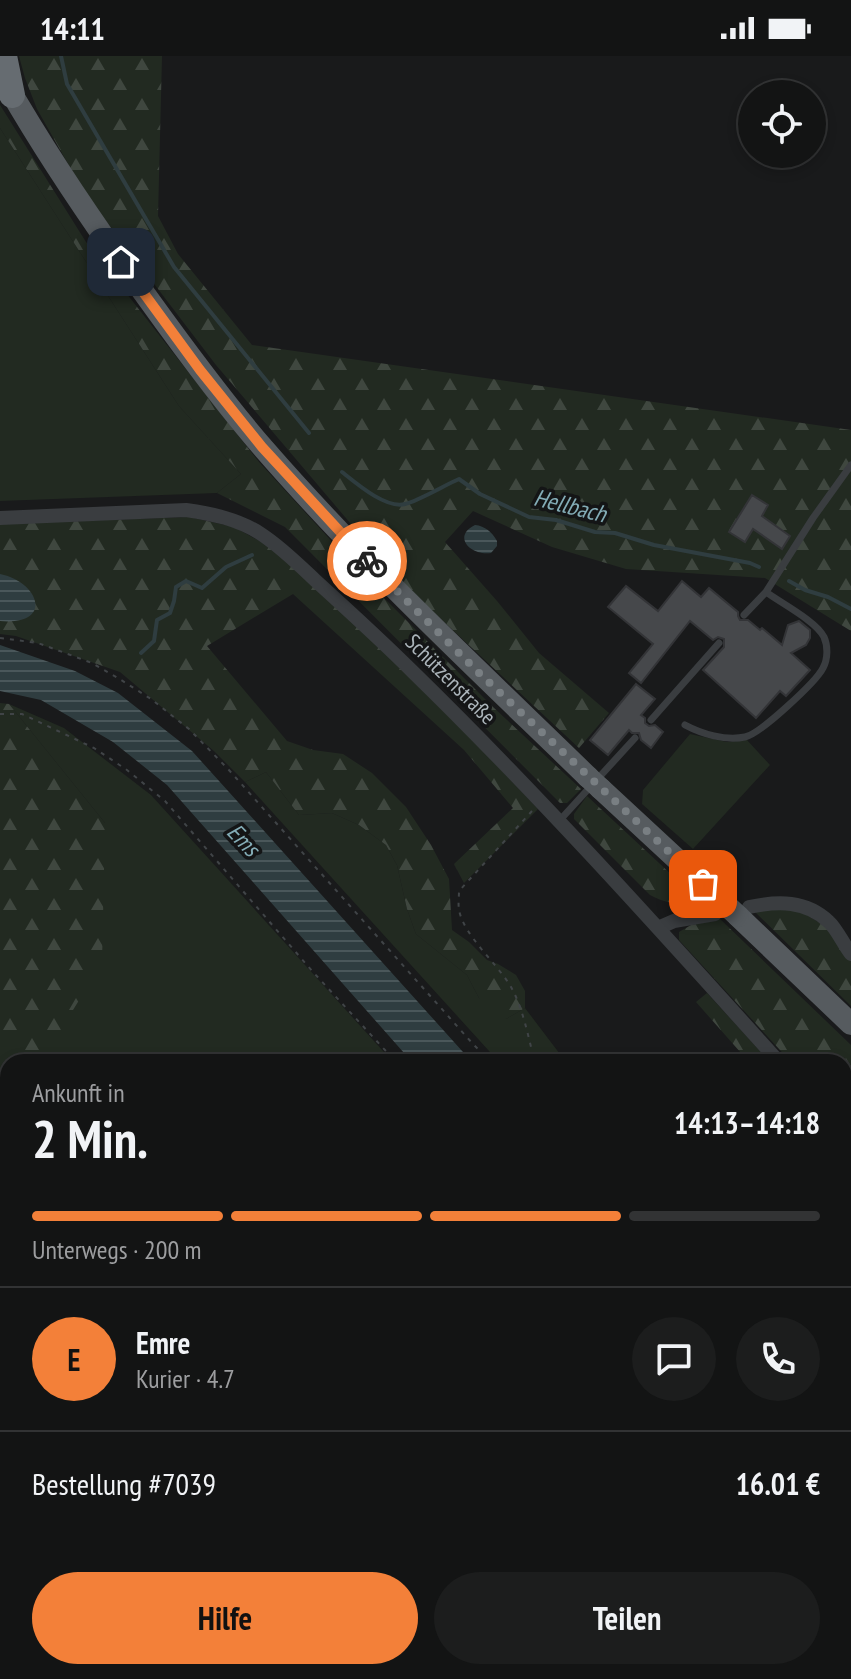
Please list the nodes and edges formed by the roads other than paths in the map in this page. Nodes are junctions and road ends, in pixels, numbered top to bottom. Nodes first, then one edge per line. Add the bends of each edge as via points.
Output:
1 (4, 56) edge
2 (6, 84) edge
3 (851, 465) edge
4 (0, 518) edge
5 (766, 592) junction
6 (744, 615) dead end
7 (719, 643) dead end
8 (651, 720) dead end
9 (685, 725) dead end
10 (635, 738) dead end
11 (560, 820) junction
12 (731, 910) junction
13 (658, 928) junction
14 (851, 954) edge
15 (851, 1024) edge
16 (772, 1054) edge

1 - 2 highway
2 - 12 main road via 121,262 262,447 392,587
3 - 5 lane
4 - 11 street, Schützenstraße via 186,510 237,521 282,549 358,618
5 - 6 lane
5 - 9 lane via 823,635 823,669 752,735 721,737
7 - 8 lane
10 - 11 lane
11 - 13 street, Schützenstraße
12 - 13 street
12 - 14 street via 770,902 807,908 830,923
12 - 15 main road
13 - 16 street, Schützenstraße

